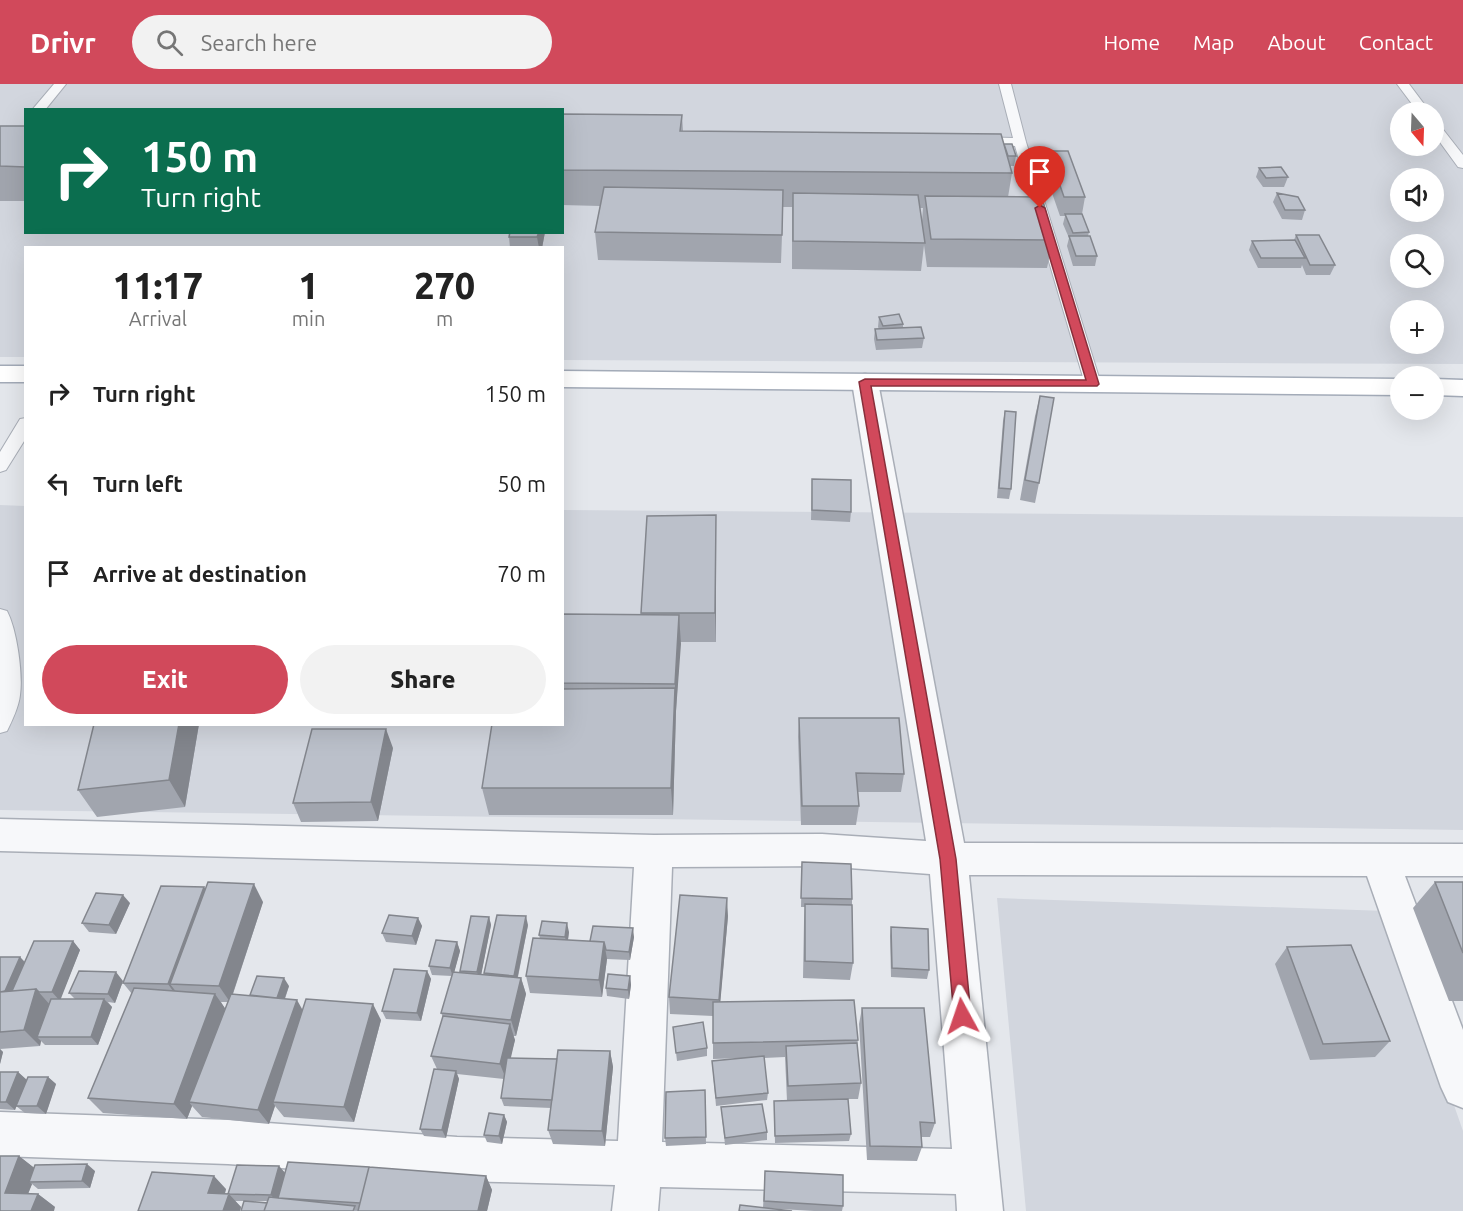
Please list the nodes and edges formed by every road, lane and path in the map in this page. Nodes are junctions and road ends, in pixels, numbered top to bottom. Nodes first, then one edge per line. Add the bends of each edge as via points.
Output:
1 (60, 84) edge
2 (1005, 84) edge
3 (1403, 84) edge
4 (1416, 102) edge
5 (40, 108) edge
6 (1444, 139) edge
7 (962, 141) edge
8 (1020, 142) junction
9 (1463, 164) edge
10 (0, 374) edge
11 (24, 374) edge
12 (564, 380) edge
13 (865, 382) junction
14 (1093, 384) junction
15 (1390, 387) edge
16 (1444, 387) edge
17 (1463, 388) edge
18 (24, 426) edge
19 (0, 466) edge
20 (0, 616) edge
21 (0, 725) edge
22 (0, 836) edge
23 (654, 851) junction
24 (948, 859) junction
25 (1380, 859) junction
26 (1463, 860) edge
27 (1463, 1087) edge
28 (0, 1134) edge
29 (639, 1165) junction
30 (978, 1192) edge
31 (635, 1211) edge

1 - 5 lane
2 - 8 lane
3 - 4 lane
6 - 9 lane
7 - 8 lane
8 - 14 lane
10 - 11 main road
12 - 13 main road
13 - 14 main road
13 - 24 street
14 - 15 main road
16 - 17 main road
18 - 19 lane
20 - 21 lane via 8,649 9,695
22 - 23 street
23 - 24 street via 822,850
23 - 29 street
24 - 25 street
24 - 30 street
25 - 26 street
25 - 27 street
28 - 29 street via 111,1136 457,1159
29 - 30 street
29 - 31 street

